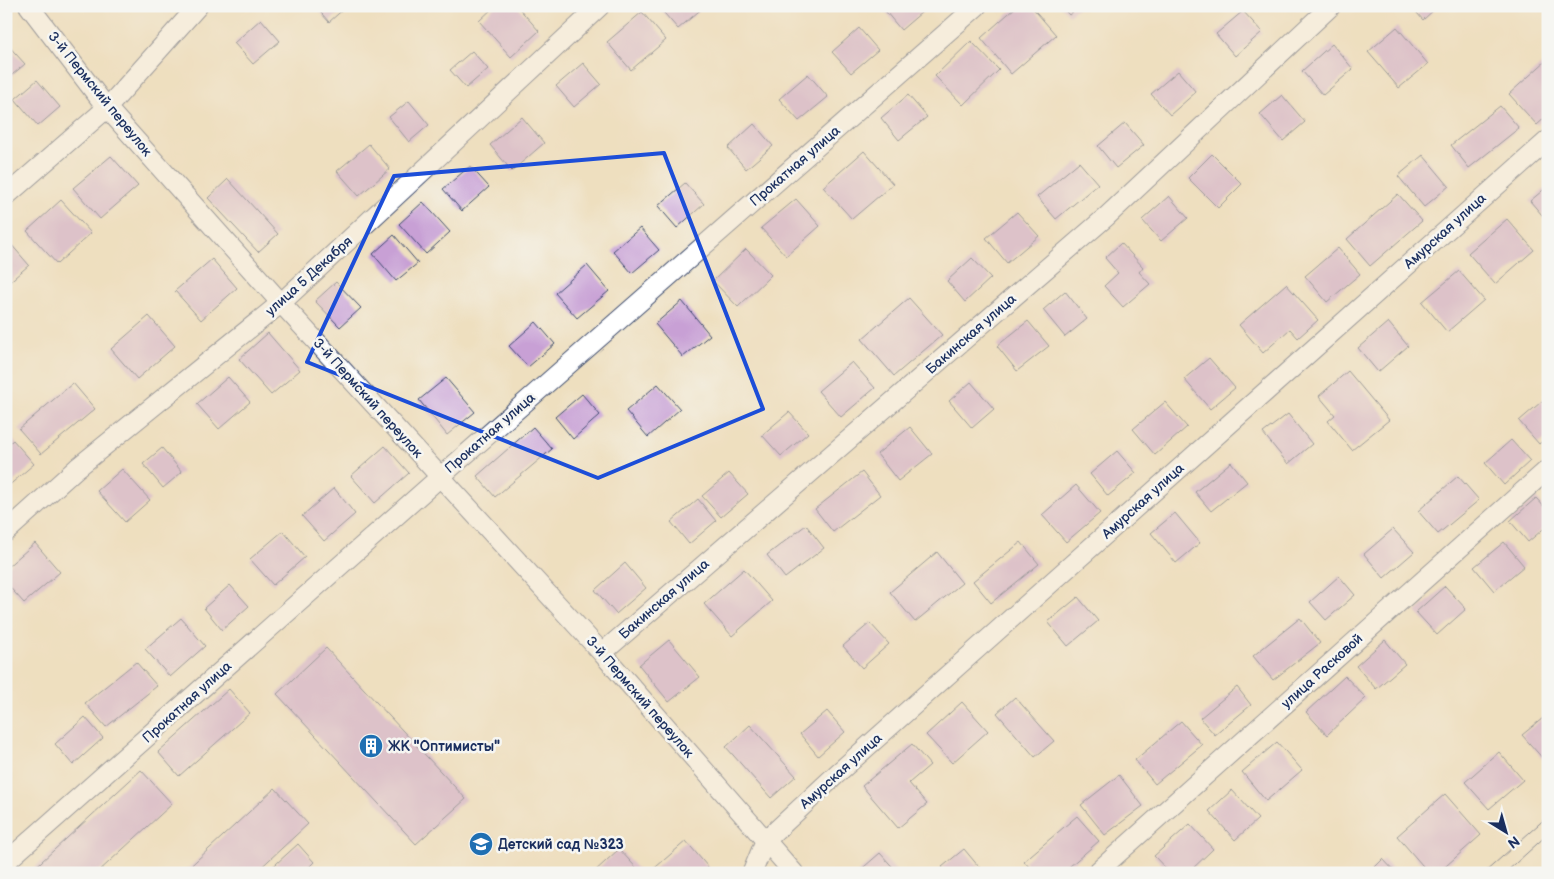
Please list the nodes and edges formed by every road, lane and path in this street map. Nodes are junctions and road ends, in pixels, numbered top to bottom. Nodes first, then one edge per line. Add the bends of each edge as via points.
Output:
1 (29, 6) edge
2 (198, 6) edge
3 (600, 6) edge
4 (977, 6) edge
5 (1330, 6) edge
6 (108, 108) junction
7 (1548, 140) edge
8 (6, 196) edge
9 (281, 303) junction
10 (1548, 469) edge
11 (440, 477) junction
12 (6, 532) edge
13 (602, 653) junction
14 (765, 840) junction
15 (6, 862) edge
16 (752, 873) edge
17 (794, 873) edge
18 (1096, 873) edge

1 - 6 street, 3-й Пермский переулок
2 - 6 street
3 - 9 street, улица 5 Декабря
4 - 11 street, Прокатная улица
5 - 13 street, Бакинская улица via 1106,217
6 - 8 street
6 - 9 street, 3-й Пермский переулок
7 - 14 street, Амурская улица
9 - 11 street, 3-й Пермский переулок
9 - 12 street, улица 5 Декабря via 77,468
10 - 18 street, улица Расковой
11 - 13 street, 3-й Пермский переулок
11 - 15 street, Прокатная улица
13 - 14 street, 3-й Пермский переулок
14 - 16 street, Амурская улица
14 - 17 street, 3-й Пермский переулок

